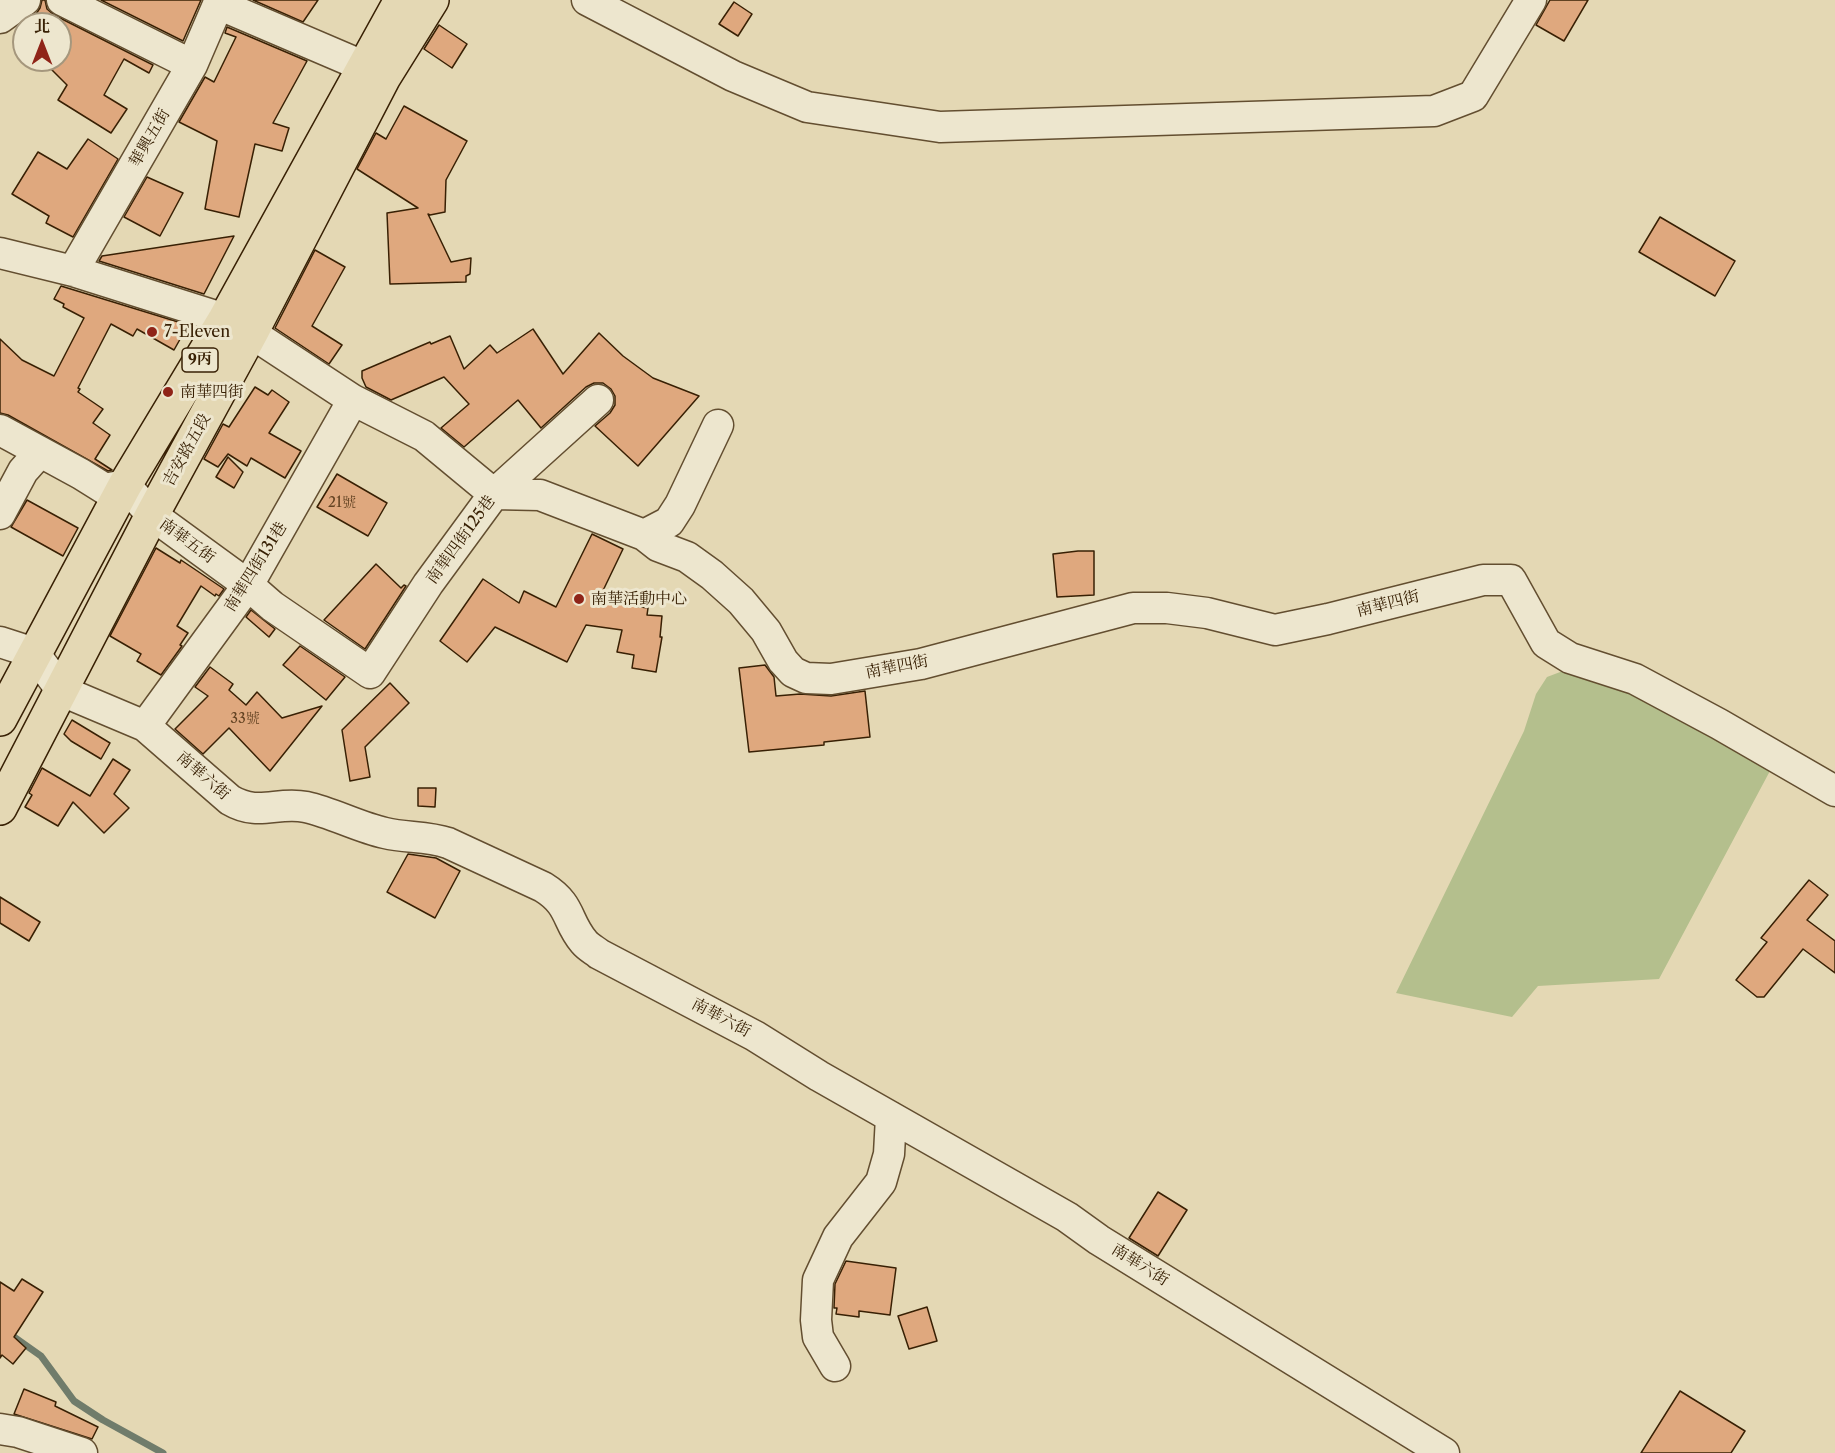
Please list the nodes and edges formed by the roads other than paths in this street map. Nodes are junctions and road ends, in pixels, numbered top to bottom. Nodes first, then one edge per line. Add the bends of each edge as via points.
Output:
1 (25, 0) edge
2 (62, 0) edge
3 (401, 0) edge
4 (432, 0) edge
5 (587, 0) edge
6 (1531, 0) edge
7 (219, 2) edge
8 (0, 18) edge
9 (192, 66) junction
10 (374, 72) junction
11 (0, 253) edge
12 (73, 271) junction
13 (238, 326) junction
14 (353, 400) junction
15 (598, 400) dead end
16 (718, 424) dead end
17 (0, 430) edge
18 (40, 452) junction
19 (125, 485) junction
20 (494, 494) junction
21 (0, 514) edge
22 (152, 515) junction
23 (644, 535) junction
24 (248, 585) junction
25 (0, 642) edge
26 (34, 653) junction
27 (370, 673) joint
28 (62, 691) junction
29 (0, 719) edge
30 (145, 726) junction
31 (1835, 791) edge
32 (0, 808) edge
33 (891, 1117) junction
34 (836, 1366) dead end
35 (0, 1429) edge
36 (82, 1453) edge
37 (1444, 1453) edge

1 - 8 street
2 - 9 street
3 - 10 main road, 吉安路五段 / 9丙
4 - 10 main road, 吉安路五段 / 9丙
5 - 6 street via 733,76 807,107 940,128 1434,111 1473,96
7 - 9 street, 華興五街
7 - 10 street
9 - 12 street, 華興五街
10 - 13 main road, 吉安路五段 / 9丙
11 - 12 street
12 - 13 street
13 - 14 street
13 - 19 main road, 吉安路五段 / 9丙
13 - 22 main road, 吉安路五段 / 9丙
14 - 20 street via 424,436
14 - 24 street, 南華四街131巷
15 - 20 street, 南華四街125巷
16 - 23 street via 669,522
17 - 18 street
18 - 19 street via 105,489
18 - 21 street via 23,471
19 - 22 street, 南華五街
19 - 26 main road, 吉安路五段 / 9丙
20 - 23 street, 南華四街 via 540,495
20 - 27 street, 南華四街125巷 via 428,584
22 - 24 street, 南華五街
22 - 28 main road, 吉安路五段 / 9丙
23 - 31 street, 南華四街 via 658,546 687,557 741,601 793,672 806,678 831,680 921,664 1133,608 1207,613 1275,630 1483,580 1511,580 1546,644 1570,658 1635,679
24 - 27 street, 南華五街
24 - 30 street, 南華四街131巷
25 - 26 street
26 - 28 street
26 - 29 main road, 吉安路五段 / 9丙
28 - 30 street, 南華六街
28 - 32 main road, 吉安路五段 / 9丙
30 - 33 street, 南華六街 via 241,807 304,807 384,833 433,838 543,886 565,906 585,944 599,954 755,1036
33 - 34 street via 889,1154 881,1182 838,1237 818,1280 818,1338
33 - 37 street, 南華六街 via 1067,1217
35 - 36 street

